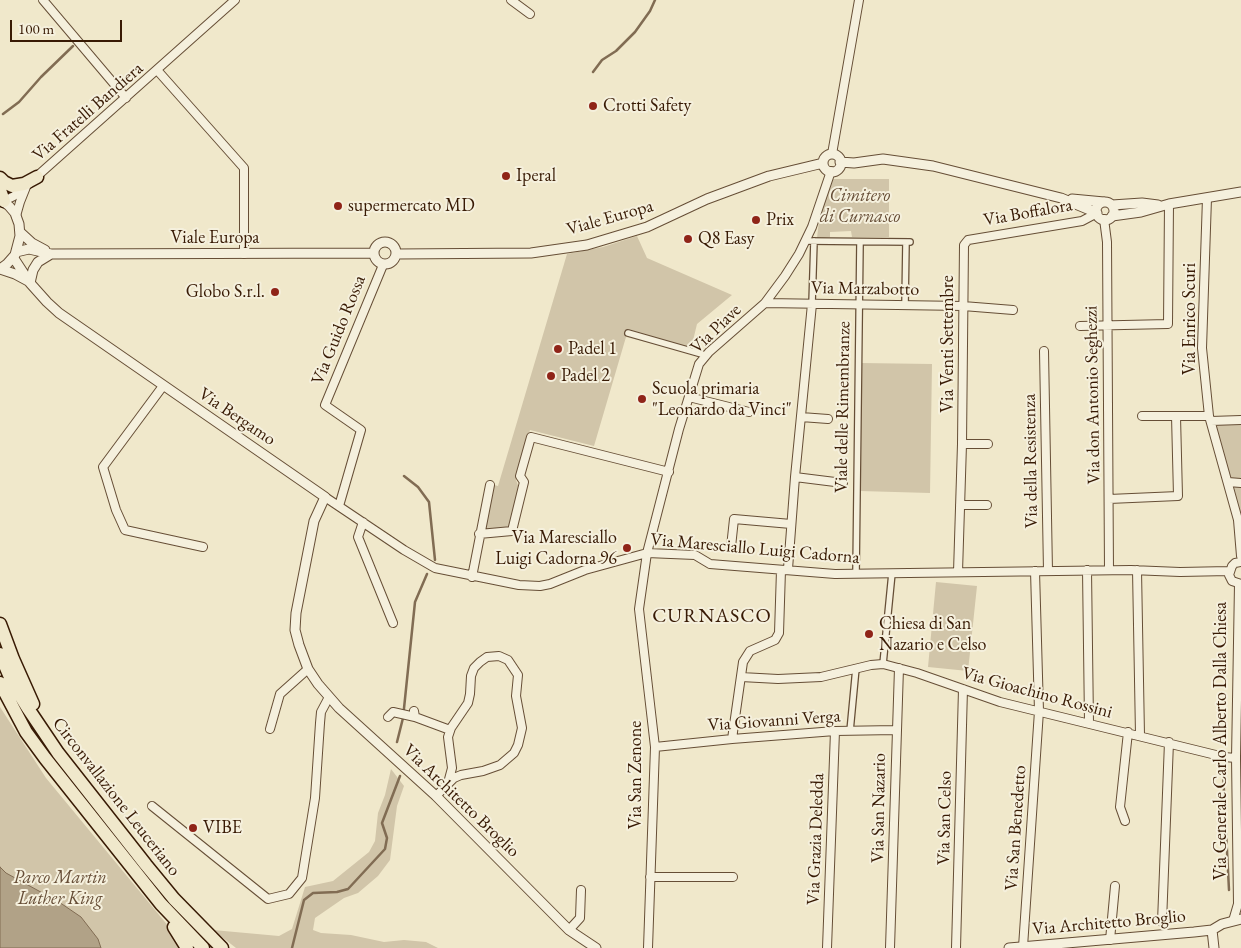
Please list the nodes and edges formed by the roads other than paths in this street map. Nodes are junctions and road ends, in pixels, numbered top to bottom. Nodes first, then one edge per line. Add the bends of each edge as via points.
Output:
1 (43, 0) edge
2 (235, 0) edge
3 (511, 0) edge
4 (859, 0) edge
5 (530, 14) dead end
6 (157, 70) junction
7 (126, 98) junction
8 (832, 154) junction
9 (840, 162) junction
10 (823, 163) junction
11 (831, 171) junction
12 (37, 177) junction
13 (0, 178) edge
14 (26, 186) junction
15 (1241, 192) edge
16 (1, 196) edge
17 (1061, 198) junction
18 (1207, 198) junction
19 (1108, 203) junction
20 (1165, 205) junction
21 (1097, 213) junction
22 (16, 216) junction
23 (1108, 218) junction
24 (20, 232) junction
25 (809, 241) junction
26 (860, 242) junction
27 (964, 244) joint
28 (374, 253) junction
29 (14, 254) junction
30 (54, 254) junction
31 (244, 254) junction
32 (397, 254) junction
33 (383, 264) junction
34 (0, 269) edge
35 (30, 283) junction
36 (765, 303) junction
37 (812, 304) junction
38 (860, 304) junction
39 (905, 305) junction
40 (963, 306) junction
41 (1013, 310) dead end
42 (1080, 326) dead end
43 (1106, 326) junction
44 (628, 333) dead end
45 (1044, 351) dead end
46 (706, 355) junction
47 (163, 386) junction
48 (689, 397) junction
49 (749, 412) dead end
50 (1142, 416) dead end
51 (1176, 416) junction
52 (801, 417) junction
53 (1210, 418) junction
54 (828, 419) dead end
55 (1241, 420) edge
56 (962, 444) junction
57 (988, 444) dead end
58 (669, 472) junction
59 (794, 477) junction
60 (1228, 482) junction
61 (843, 483) dead end
62 (1241, 483) edge
63 (490, 485) dead end
64 (325, 497) junction
65 (1109, 499) junction
66 (960, 505) junction
67 (987, 505) dead end
68 (339, 506) junction
69 (363, 522) junction
70 (791, 524) junction
71 (480, 534) junction
72 (203, 547) dead end
73 (731, 547) dead end
74 (647, 553) junction
75 (1241, 556) edge
76 (1241, 562) edge
77 (435, 568) joint
78 (784, 569) junction
79 (1087, 570) junction
80 (1109, 570) junction
81 (1137, 570) junction
82 (1035, 571) junction
83 (1048, 571) junction
84 (1230, 571) junction
85 (958, 572) junction
86 (892, 573) junction
87 (856, 574) junction
88 (472, 577) junction
89 (1240, 584) edge
90 (393, 623) dead end
91 (0, 624) edge
92 (0, 654) edge
93 (883, 664) junction
94 (856, 668) junction
95 (899, 668) junction
96 (308, 669) junction
97 (741, 678) junction
98 (0, 683) edge
99 (963, 689) junction
100 (329, 697) junction
101 (1039, 711) junction
102 (388, 717) dead end
103 (1088, 723) junction
104 (270, 729) dead end
105 (450, 730) junction
106 (896, 730) junction
107 (850, 731) junction
108 (835, 732) junction
109 (1128, 732) junction
110 (1140, 735) junction
111 (732, 739) junction
112 (1169, 742) junction
113 (655, 747) junction
114 (58, 753) junction
115 (1236, 758) junction
116 (1239, 779) edge
117 (448, 783) junction
118 (436, 796) junction
119 (152, 806) dead end
120 (1125, 821) dead end
121 (650, 877) junction
122 (733, 877) dead end
123 (1115, 886) dead end
124 (581, 890) dead end
125 (161, 904) junction
126 (1162, 922) dead end
127 (1238, 922) edge
128 (569, 930) junction
129 (1212, 930) junction
130 (649, 939) junction
131 (1110, 940) junction
132 (1023, 947) edge
133 (187, 948) edge
134 (203, 948) edge
135 (222, 948) edge
136 (596, 948) edge
137 (648, 948) edge
138 (652, 948) edge
139 (827, 948) edge
140 (890, 948) edge
141 (956, 948) edge
142 (1009, 948) edge
143 (1210, 948) edge
144 (1214, 948) edge

1 - 7 street
2 - 6 street, Via Fratelli Bandiera
3 - 5 street
4 - 8 street
6 - 7 street, Via Fratelli Bandiera
6 - 31 street via 244,168
7 - 12 street, Via Fratelli Bandiera
8 - 9 street
8 - 10 street
9 - 11 street via 838,169
9 - 17 street via 907,161
10 - 11 street
10 - 32 street, Viale Europa via 769,176 707,199 647,227 587,245 531,253
11 - 25 street, Via Piave
12 - 13 highway via 12,186
12 - 14 street, Via Fratelli Bandiera
14 - 16 street, Via Fratelli Bandiera via 14,196
14 - 22 street, Via Fratelli Bandiera
15 - 18 street
16 - 22 street
17 - 19 street
17 - 21 street
18 - 20 street
18 - 53 street, Via Enrico Scuri via 1202,348
19 - 20 street
19 - 21 street, Via Boffalora via 1098,207
19 - 23 street via 1114,210
20 - 23 street
20 - 43 street via 1168,324
21 - 23 street, Via Boffalora
21 - 27 street, Via Boffalora via 1082,221 968,240
22 - 24 street
23 - 43 street, Via don Antonio Seghezzi
24 - 29 street
24 - 30 street, Viale Europa via 32,243
25 - 26 street
25 - 36 street, Via Piave
25 - 37 street
26 - 38 street, Viale delle Rimembranze
26 - 39 street via 908,242
27 - 40 street, Via Venti Settembre
28 - 31 street, Viale Europa
28 - 32 street, Viale Europa via 379,244 386,242 395,247
28 - 33 street via 376,260
29 - 30 street, Viale Europa via 28,249
29 - 34 street
29 - 35 street, Via Bergamo
30 - 31 street, Viale Europa
30 - 35 street via 38,262
32 - 33 street via 391,263
33 - 68 street, Via Guido Rossa via 325,405 361,430
34 - 35 street, Via Bergamo
35 - 47 street, Via Bergamo via 59,312
36 - 37 street, Via Marzabotto
36 - 46 street, Via Piave
37 - 38 street, Via Marzabotto
37 - 52 street
38 - 39 street, Via Marzabotto
38 - 87 street, Viale delle Rimembranze
39 - 40 street, Via Marzabotto
40 - 41 street, Via Marzabotto
40 - 56 street, Via Venti Settembre
42 - 43 street
43 - 65 street, Via don Antonio Seghezzi
44 - 46 street
45 - 83 street, Via della Resistenza
46 - 48 street, Via Piave via 699,364
47 - 64 street, Via Bergamo
47 - 72 street via 103,467 125,530
48 - 49 street
48 - 58 street, Via Piave
50 - 51 street
51 - 53 street
51 - 65 street via 1178,496
52 - 54 street
52 - 59 street
53 - 55 street
53 - 60 street, Via Enrico Scuri
56 - 57 street
56 - 66 street, Via Venti Settembre
58 - 71 street via 531,437 520,476 524,482 512,531
58 - 74 street, Via Piave
59 - 61 street
59 - 70 street
60 - 62 street
60 - 75 street, Via Enrico Scuri via 1238,520
63 - 71 street
64 - 68 street, Via Bergamo
64 - 96 street, Via Architetto Broglio via 314,521 296,613 298,645
65 - 80 street, Via don Antonio Seghezzi
66 - 67 street
66 - 85 street, Via Venti Settembre
68 - 69 street, Via Bergamo
69 - 77 street, Via Bergamo
69 - 90 street via 358,537
70 - 73 street via 734,519
70 - 78 street
71 - 88 street
74 - 78 street, Via Maresciallo Luigi Cadorna via 695,555 710,564
74 - 88 street, Via Maresciallo Luigi Cadorna via 540,586
74 - 113 street, Via San Zenone via 639,609
76 - 84 street via 1235,563
77 - 88 street, Via Maresciallo Luigi Cadorna
78 - 87 street, Via Maresciallo Luigi Cadorna
78 - 97 street via 779,633 775,640 750,651 743,662
79 - 80 street, Via Maresciallo Luigi Cadorna
79 - 83 street, Via Maresciallo Luigi Cadorna
79 - 103 street
80 - 81 street, Via Maresciallo Luigi Cadorna
81 - 84 street, Via Maresciallo Luigi Cadorna
81 - 110 street
82 - 83 street, Via Maresciallo Luigi Cadorna
82 - 85 street, Via Maresciallo Luigi Cadorna
82 - 101 street, Via San Benedetto
84 - 89 street via 1231,578
85 - 86 street, Via Maresciallo Luigi Cadorna
86 - 87 street, Via Maresciallo Luigi Cadorna
86 - 93 street
89 - 115 street, Via Generale Carlo Alberto Dalla Chiesa
91 - 114 highway
92 - 114 highway, Circonvallazione Leuceriano via 13,684
93 - 94 street, Via Gioachino Rossini
93 - 95 street, Via Gioachino Rossini
94 - 97 street, Via Gioachino Rossini via 820,677
94 - 107 street
95 - 99 street, Via Gioachino Rossini
95 - 106 street, Via San Nazario
96 - 100 street, Via Architetto Broglio
96 - 104 street via 280,694
97 - 111 street
98 - 125 highway, Circonvallazione Leuceriano via 26,732
99 - 101 street, Via Gioachino Rossini
99 - 141 street, Via San Celso
100 - 118 street, Via Architetto Broglio
100 - 119 street via 321,712 315,798 302,878 290,894 268,899
101 - 103 street, Via Gioachino Rossini
101 - 132 street, Via San Benedetto
102 - 105 street via 393,712 409,714
103 - 109 street, Via Gioachino Rossini
105 - 117 street via 452,768
105 - 117 street via 468,702 474,668 487,657 499,656 508,660 518,675 516,696 522,728 518,745 500,765 461,775
106 - 107 street, Via Giovanni Verga
106 - 140 street, Via San Nazario
107 - 108 street, Via Giovanni Verga
108 - 111 street, Via Giovanni Verga
108 - 139 street, Via Grazia Deledda
109 - 110 street, Via Gioachino Rossini
109 - 120 street via 1120,807
110 - 112 street, Via Gioachino Rossini
111 - 113 street, Via Giovanni Verga
112 - 115 street, Via Gioachino Rossini
112 - 126 street
113 - 121 street, Via San Zenone
114 - 135 highway, Circonvallazione Leuceriano via 174,899
115 - 116 street, Via Generale Carlo Alberto Dalla Chiesa
116 - 127 street, Via Generale Carlo Alberto Dalla Chiesa
117 - 118 street
118 - 128 street, Via Architetto Broglio
121 - 122 street
121 - 130 street, Via San Zenone
123 - 131 street
124 - 128 street via 580,918
125 - 133 highway via 164,915
125 - 134 highway
127 - 129 street, Via Generale Carlo Alberto Dalla Chiesa via 1222,924
128 - 136 street, Via Architetto Broglio
129 - 131 street, Via Architetto Broglio
129 - 143 street
129 - 144 street
130 - 137 street, Via San Zenone
130 - 138 street, Via San Zenone
131 - 132 street, Via Architetto Broglio
132 - 142 street, Via Architetto Broglio

